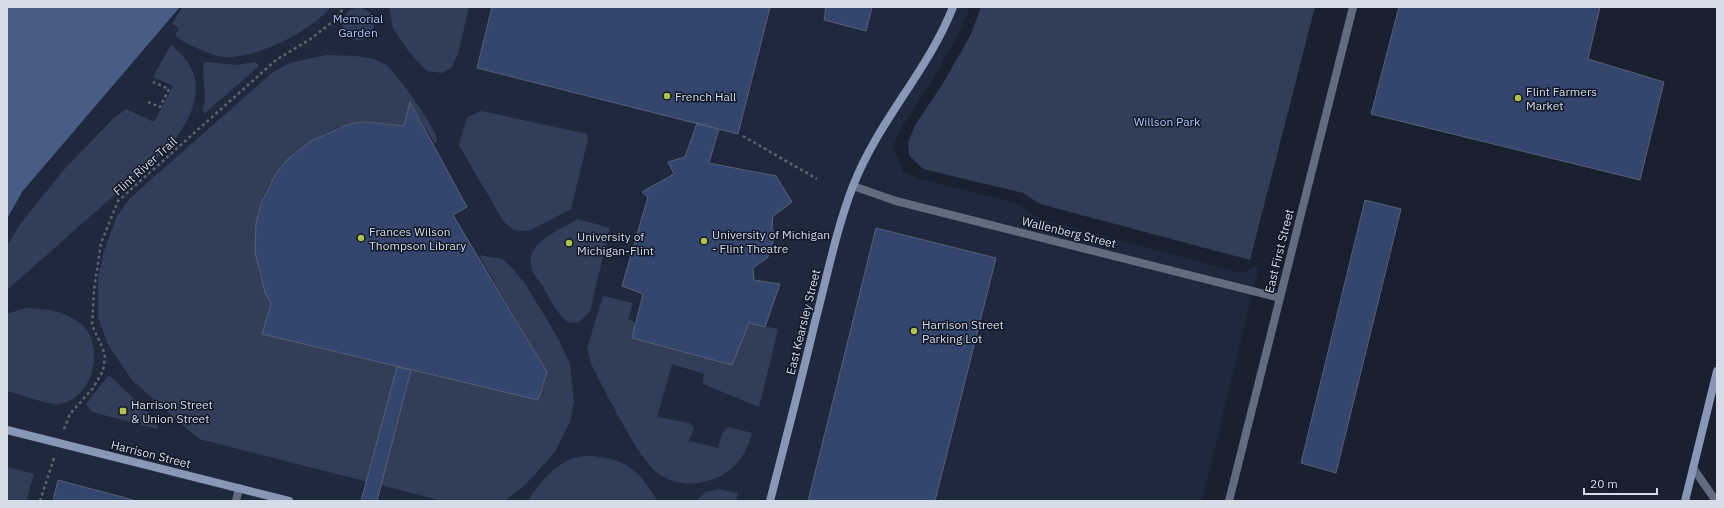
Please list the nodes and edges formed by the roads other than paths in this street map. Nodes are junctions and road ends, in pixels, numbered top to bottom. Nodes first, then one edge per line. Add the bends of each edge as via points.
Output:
1 (953, 7) edge
2 (1353, 7) edge
3 (853, 186) junction
4 (1280, 298) junction
5 (1717, 371) edge
6 (1713, 401) edge
7 (7, 430) edge
8 (1693, 468) junction
9 (239, 488) junction
10 (236, 501) edge
11 (289, 501) edge
12 (770, 501) edge
13 (1229, 501) edge
14 (1685, 501) edge
15 (1716, 501) edge

1 - 3 street, East Kearsley Street via 936,44 866,156
2 - 4 street, East First Street
3 - 4 street, Wallenberg Street via 896,201
3 - 12 street, East Kearsley Street via 837,236
4 - 13 street, East First Street
5 - 6 street
6 - 8 street
7 - 9 street, Harrison Street
8 - 14 street
8 - 15 street
9 - 10 street
9 - 11 street, Harrison Street

